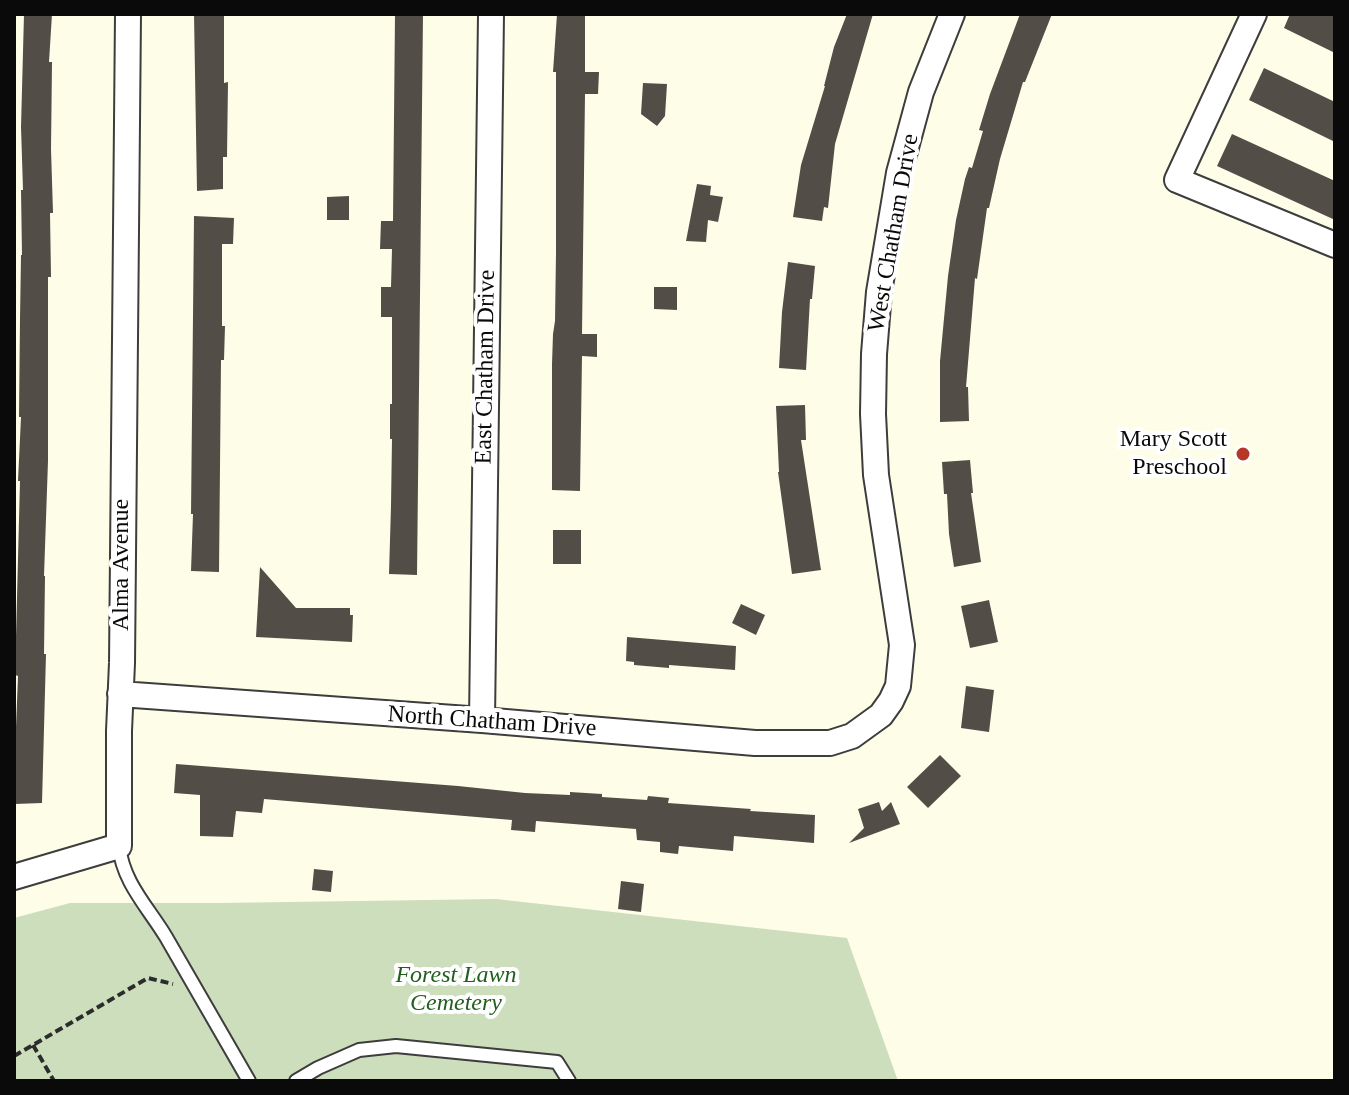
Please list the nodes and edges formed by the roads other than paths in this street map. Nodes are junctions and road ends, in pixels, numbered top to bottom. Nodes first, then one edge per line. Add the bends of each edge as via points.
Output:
1 (128, 14) edge
2 (491, 14) edge
3 (952, 14) edge
4 (1254, 14) edge
5 (1335, 245) edge
6 (120, 694) junction
7 (482, 720) junction
8 (862, 731) joint
9 (119, 846) junction
10 (14, 877) edge
11 (249, 1081) edge
12 (296, 1081) edge
13 (569, 1081) edge

1 - 6 street, Alma Avenue
2 - 7 street, East Chatham Drive
3 - 8 street, West Chatham Drive via 921,92 899,173 879,292 876,475 902,645 898,686 881,715
4 - 5 street via 1177,180
6 - 7 street, North Chatham Drive
6 - 9 street, Alma Avenue
7 - 8 street, North Chatham Drive via 769,743 830,743
9 - 10 street
9 - 11 lane, Alma Avenue via 126,876
12 - 13 lane via 359,1050 396,1046 557,1062

